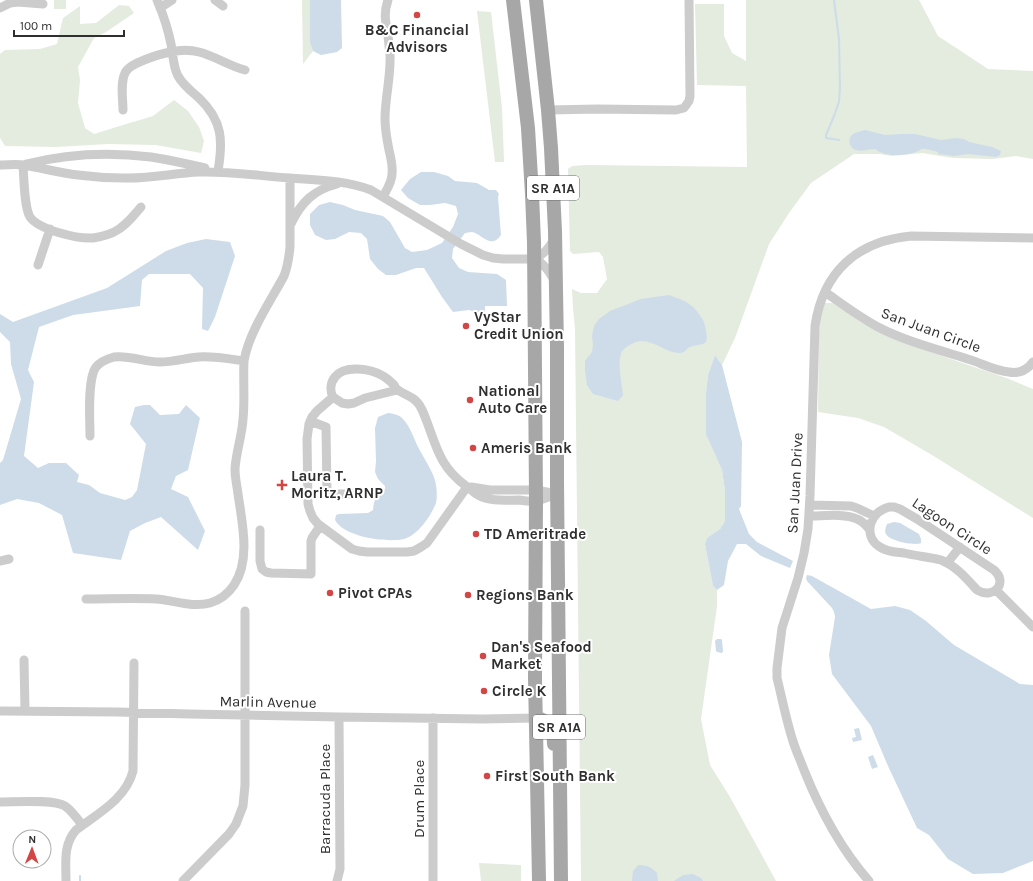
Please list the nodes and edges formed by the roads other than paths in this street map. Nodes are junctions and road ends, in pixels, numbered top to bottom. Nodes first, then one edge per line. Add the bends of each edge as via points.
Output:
1 (172, 0) edge
2 (388, 0) edge
3 (513, 0) edge
4 (536, 0) edge
5 (689, 0) edge
6 (43, 4) dead end
7 (158, 4) edge
8 (0, 8) edge
9 (172, 52) junction
10 (245, 70) dead end
11 (123, 110) dead end
12 (548, 110) junction
13 (0, 165) edge
14 (23, 165) junction
15 (218, 171) junction
16 (290, 178) junction
17 (341, 182) junction
18 (384, 197) junction
19 (141, 207) dead end
20 (290, 227) junction
21 (50, 229) junction
22 (555, 236) junction
23 (1033, 238) edge
24 (534, 259) junction
25 (38, 265) dead end
26 (556, 284) junction
27 (824, 292) junction
28 (244, 361) junction
29 (1033, 362) edge
30 (397, 390) junction
31 (333, 397) junction
32 (310, 421) junction
33 (90, 436) dead end
34 (467, 487) junction
35 (361, 494) dead end
36 (557, 494) junction
37 (536, 495) junction
38 (810, 505) junction
39 (843, 505) junction
40 (809, 516) junction
41 (843, 516) junction
42 (874, 516) junction
43 (320, 526) junction
44 (870, 529) junction
45 (260, 530) dead end
46 (960, 547) junction
47 (948, 562) junction
48 (996, 590) junction
49 (86, 599) dead end
50 (245, 611) dead end
51 (1033, 628) edge
52 (24, 660) dead end
53 (134, 663) dead end
54 (559, 690) junction
55 (0, 711) edge
56 (25, 711) junction
57 (133, 713) junction
58 (245, 715) junction
59 (339, 717) junction
60 (433, 718) junction
61 (536, 718) junction
62 (0, 802) edge
63 (82, 825) junction
64 (560, 847) junction
65 (66, 881) edge
66 (183, 881) edge
67 (337, 881) edge
68 (433, 881) edge
69 (539, 881) edge
70 (561, 881) edge
71 (869, 881) edge

1 - 7 street
2 - 18 street via 384,15 390,70 385,120 393,169
3 - 24 main road, SR A1A via 528,128
4 - 12 main road, SR A1A
5 - 12 street via 690,96 684,108
6 - 8 street via 18,2
7 - 9 street via 168,29
9 - 10 street via 198,51
9 - 11 street via 141,62 127,70 124,74
9 - 15 street via 178,77 207,105 216,121 221,143
12 - 22 main road, SR A1A
13 - 14 street
14 - 15 street via 101,178
14 - 15 street via 44,160 107,154 152,157
14 - 21 street via 24,190 30,217
15 - 16 street
16 - 17 street
16 - 20 street
17 - 18 street via 359,185
17 - 20 street via 313,195 301,206
18 - 24 street via 483,255 503,259
19 - 21 street via 123,227 94,238
20 - 28 street via 289,258 284,276 252,334
21 - 25 street
22 - 24 street via 547,251
22 - 26 main road, SR A1A
23 - 27 street, San Juan Drive via 912,236 885,240 850,259
24 - 26 street via 544,265
24 - 37 main road, SR A1A
26 - 36 main road, SR A1A
27 - 29 street, San Juan Circle via 878,327 938,350 1008,372 1026,369
27 - 38 street, San Juan Drive via 815,326
28 - 33 street via 200,357 163,362 124,357 106,360 99,364 92,375
28 - 49 street via 244,418 235,472 244,543 236,583 219,600 200,605 156,599
30 - 31 street via 348,404
30 - 31 street via 381,374 348,369 333,379
30 - 34 street via 417,401 443,463
31 - 32 street via 316,411
32 - 35 street via 326,427 327,494
32 - 43 street via 307,432 308,504 313,518
34 - 37 street
34 - 43 street via 427,543 414,551 359,552
36 - 37 street
36 - 54 main road, SR A1A
37 - 61 main road, SR A1A
38 - 39 street
38 - 40 street, San Juan Drive
39 - 41 street
39 - 42 street
40 - 41 street
40 - 71 street, San Juan Drive via 801,565 782,628 777,678 792,738 814,795 837,838
41 - 44 street via 858,519
42 - 44 street
42 - 46 street, Lagoon Circle via 886,508 900,509
43 - 45 street via 311,541 311,574 271,573 262,569
44 - 47 street via 874,543 882,548
46 - 47 street
46 - 48 street, Lagoon Circle via 997,572 1000,580
47 - 48 street via 980,592 989,593
48 - 51 street
50 - 58 street
52 - 56 street
53 - 57 street
54 - 61 main road via 554,705
54 - 64 main road, SR A1A
55 - 56 street, Marlin Avenue
56 - 57 street, Marlin Avenue
57 - 58 street, Marlin Avenue
57 - 63 street via 132,777 111,804
58 - 59 street, Marlin Avenue
58 - 66 street via 245,794 241,813 228,834
59 - 60 street, Marlin Avenue
59 - 67 street, Barracuda Place via 340,869
60 - 61 street, Marlin Avenue
60 - 68 street, Drum Place
61 - 64 main road via 550,727 554,738 555,827
61 - 69 main road, SR A1A
62 - 63 street via 59,803 71,810
63 - 65 street via 68,841
64 - 70 main road, SR A1A

